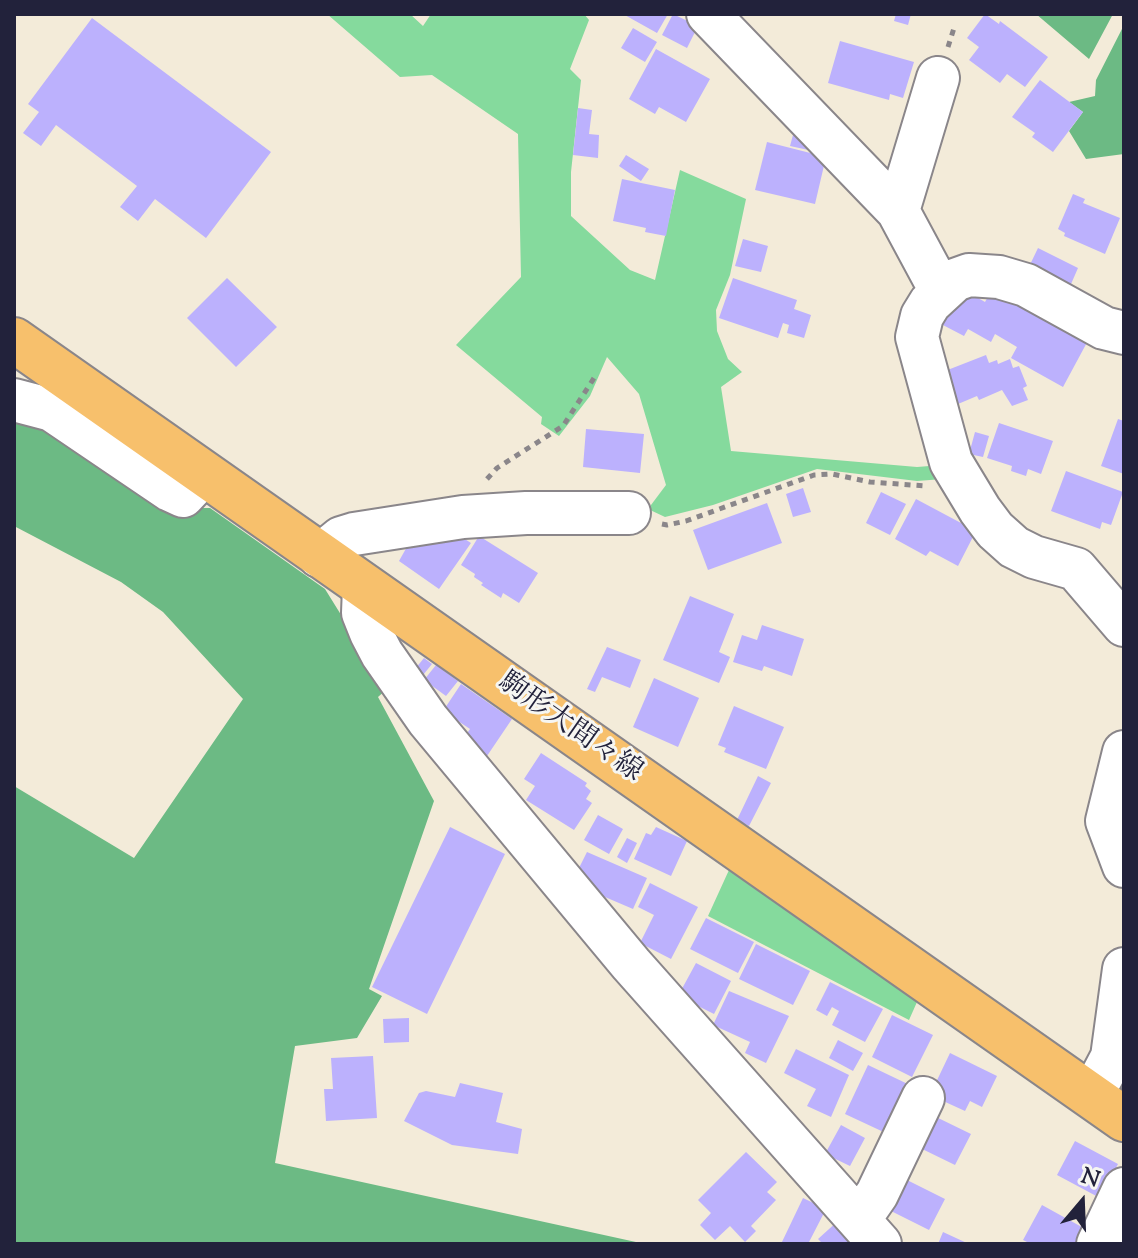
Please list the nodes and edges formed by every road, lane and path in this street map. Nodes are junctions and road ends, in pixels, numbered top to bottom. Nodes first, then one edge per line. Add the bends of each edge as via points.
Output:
1 (708, 14) edge
2 (938, 78) dead end
3 (898, 211) junction
4 (941, 291) junction
5 (1124, 333) edge
6 (14, 340) edge
7 (596, 375) dead end
8 (14, 400) edge
9 (204, 474) junction
10 (963, 484) junction
11 (629, 513) joint
12 (463, 517) junction
13 (319, 556) junction
14 (364, 587) junction
15 (1124, 625) edge
16 (1124, 752) edge
17 (1124, 866) edge
18 (1124, 969) edge
19 (923, 1098) dead end
20 (1108, 1107) edge
21 (1124, 1189) edge
22 (870, 1232) edge
23 (1098, 1244) edge

1 - 3 street
2 - 3 street
3 - 4 street
4 - 5 street via 969,275 999,277
4 - 10 street via 922,316 917,337 951,462
6 - 9 main road, 駒形大間々線
7 - 12 path via 563,426 497,468
8 - 9 street via 52,410 183,496
9 - 13 main road, 駒形大間々線
10 - 11 path via 814,475 667,525
10 - 15 street via 995,530 1014,547 1076,569
11 - 12 street
12 - 13 street via 354,534
13 - 14 main road, 駒形大間々線
14 - 20 main road, 駒形大間々線
14 - 22 street via 363,613 371,633 428,720 650,986
16 - 17 street via 1107,821
18 - 20 street
19 - 22 street via 877,1194
21 - 23 street

